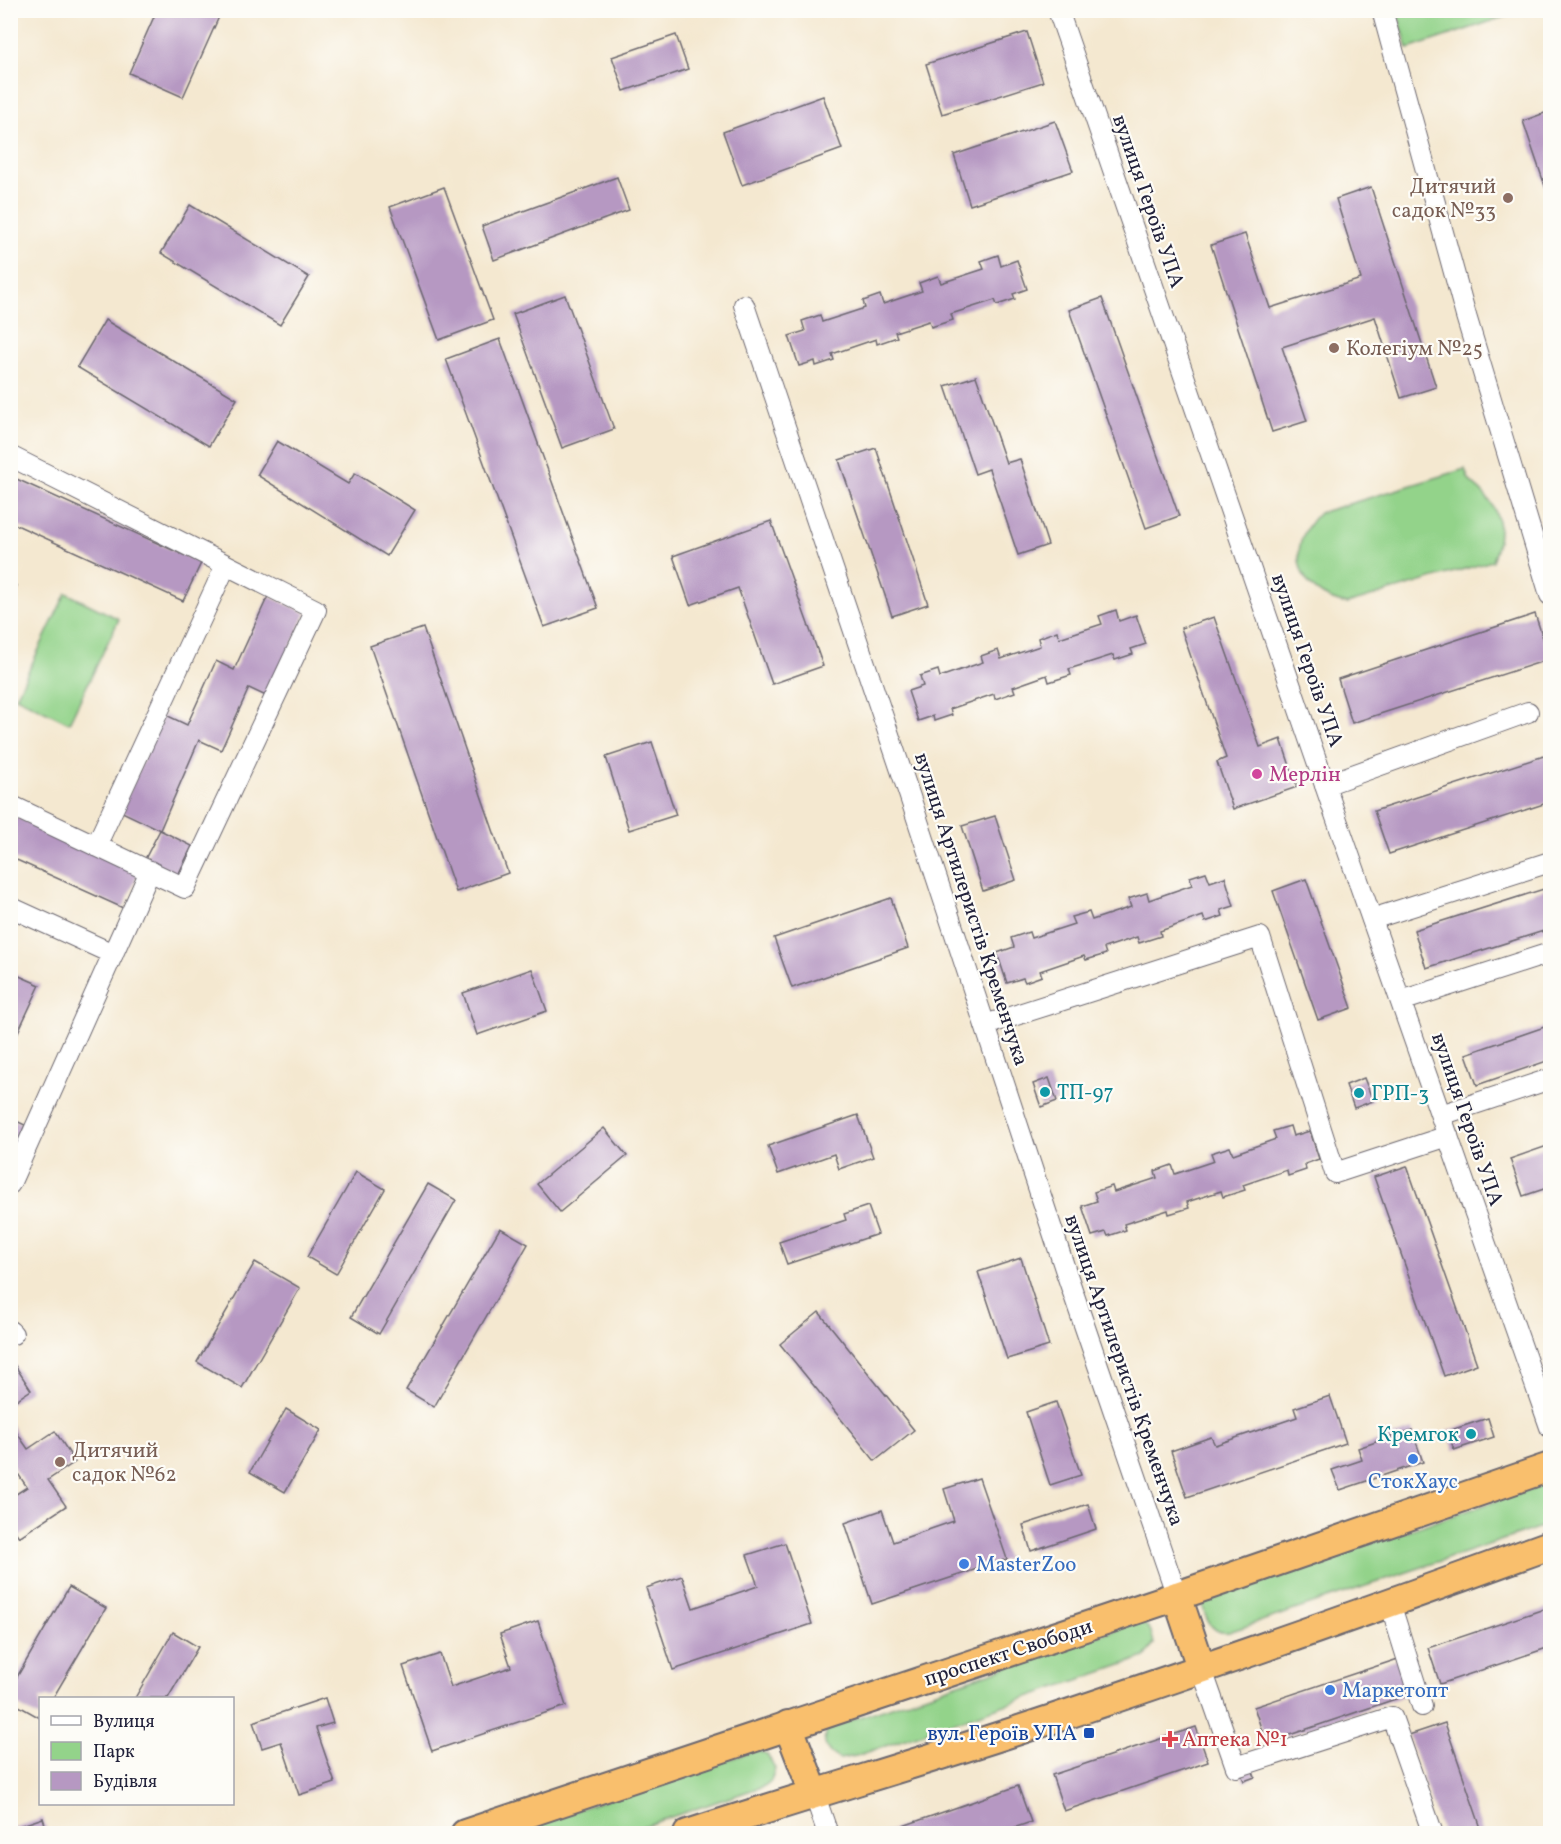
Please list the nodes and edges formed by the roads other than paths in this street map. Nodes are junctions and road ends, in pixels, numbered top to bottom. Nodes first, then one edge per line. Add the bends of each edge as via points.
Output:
1 (1058, 10) edge
2 (1382, 10) edge
3 (744, 305) dead end
4 (10, 456) edge
5 (226, 564) junction
6 (1551, 594) edge
7 (1528, 712) dead end
8 (1325, 785) junction
9 (10, 805) edge
10 (96, 846) junction
11 (1551, 861) edge
12 (150, 871) junction
13 (10, 907) edge
14 (1372, 919) junction
15 (1551, 953) edge
16 (113, 954) junction
17 (1401, 1001) junction
18 (985, 1025) junction
19 (1551, 1079) edge
20 (1441, 1115) junction
21 (1448, 1136) junction
22 (10, 1184) edge
23 (1551, 1427) edge
24 (1551, 1467) edge
25 (1551, 1545) edge
26 (1177, 1596) junction
27 (1390, 1603) junction
28 (1201, 1667) junction
29 (1422, 1706) dead end
30 (788, 1725) junction
31 (814, 1792) junction
32 (465, 1833) edge
33 (688, 1833) edge
34 (828, 1833) edge
35 (1433, 1833) edge

1 - 8 street, вулиця Героїв УПА
2 - 6 street via 1466,316
3 - 18 street, вулиця Артилеристів Кременчука
4 - 5 street
5 - 10 street
5 - 12 street via 316,610 185,888
7 - 8 street
8 - 14 street, вулиця Героїв УПА
9 - 10 street
10 - 12 street
11 - 14 street
12 - 16 street
13 - 16 street
14 - 17 street, вулиця Героїв УПА
15 - 17 street
16 - 22 street
17 - 20 street, вулиця Героїв УПА
18 - 21 street via 1260,937 1335,1173
18 - 26 street, вулиця Артилеристів Кременчука
19 - 20 street
20 - 21 street, вулиця Героїв УПА
21 - 23 street, вулиця Героїв УПА
24 - 26 highway, проспект Свободи
25 - 27 highway
26 - 28 highway
26 - 30 highway, проспект Свободи
27 - 28 highway
27 - 29 street
28 - 31 highway via 1018,1730
28 - 35 street via 1236,1767 1392,1717
30 - 31 highway
30 - 32 highway, проспект Свободи
31 - 33 highway
31 - 34 street

